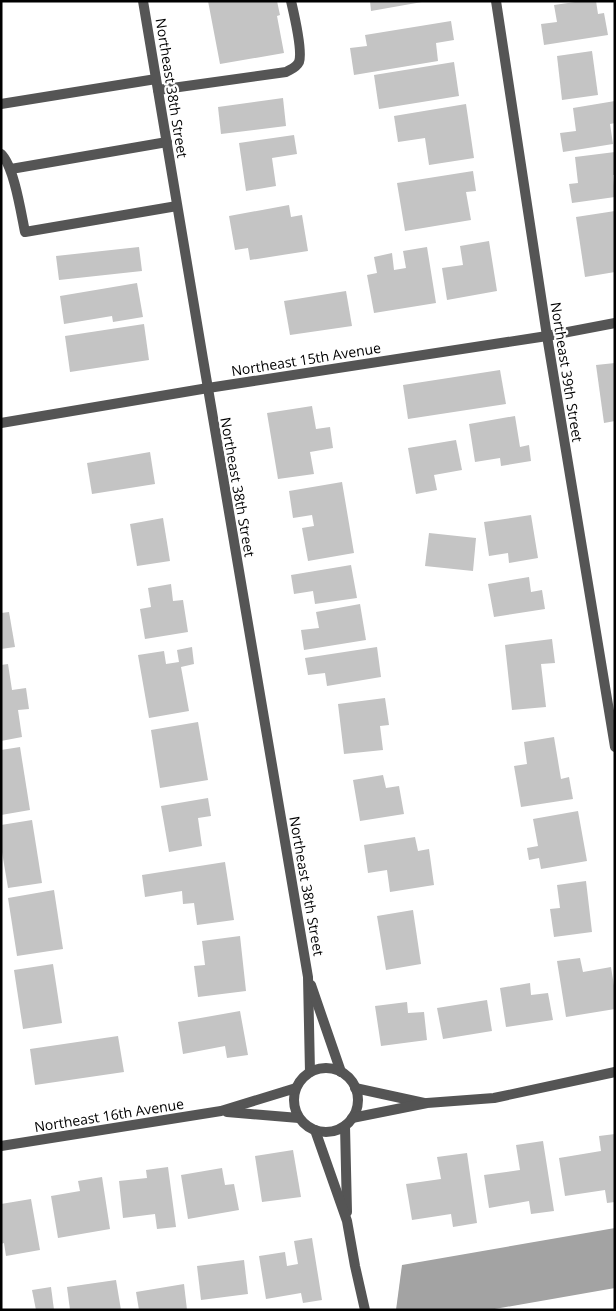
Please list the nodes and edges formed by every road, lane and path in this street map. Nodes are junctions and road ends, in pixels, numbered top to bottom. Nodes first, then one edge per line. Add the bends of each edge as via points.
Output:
1 (143, 1) edge
2 (291, 1) edge
3 (496, 1) edge
4 (156, 79) junction
5 (158, 90) junction
6 (1, 104) edge
7 (167, 142) junction
8 (1, 154) edge
9 (11, 169) junction
10 (177, 206) junction
11 (615, 323) edge
12 (547, 336) junction
13 (208, 388) junction
14 (1, 423) edge
15 (615, 747) edge
16 (308, 977) junction
17 (310, 1072) junction
18 (341, 1072) junction
19 (615, 1072) edge
20 (296, 1088) junction
21 (356, 1088) junction
22 (427, 1103) junction
23 (221, 1111) junction
24 (299, 1118) junction
25 (348, 1122) junction
26 (316, 1130) junction
27 (1, 1146) edge
28 (347, 1221) junction
29 (365, 1310) edge

1 - 4 street, Northeast 38th Street
2 - 5 street via 300,54 294,68 286,72
3 - 12 street, Northeast 39th Street
4 - 5 street, Northeast 38th Street
4 - 6 street
5 - 7 street, Northeast 38th Street
7 - 9 street
7 - 10 street, Northeast 38th Street
8 - 9 street
9 - 10 street via 25,232
10 - 13 street, Northeast 38th Street
11 - 12 street, Northeast 15th Avenue
12 - 13 street, Northeast 15th Avenue
12 - 15 street, Northeast 39th Street
13 - 14 street, Northeast 15th Avenue
13 - 16 street, Northeast 38th Street
16 - 17 street, Northeast 38th Street
16 - 18 street, Northeast 38th Street
17 - 18 street via 331,1068
17 - 20 street via 301,1078
18 - 21 street
19 - 22 street via 494,1098
20 - 23 street, Northeast 16th Avenue
20 - 24 street via 295,1109
21 - 22 street
21 - 25 street via 356,1109
22 - 25 street
23 - 24 street, Northeast 16th Avenue
23 - 27 street, Northeast 16th Avenue
24 - 26 street
25 - 26 street via 336,1131
25 - 28 street
26 - 28 street
28 - 29 street

